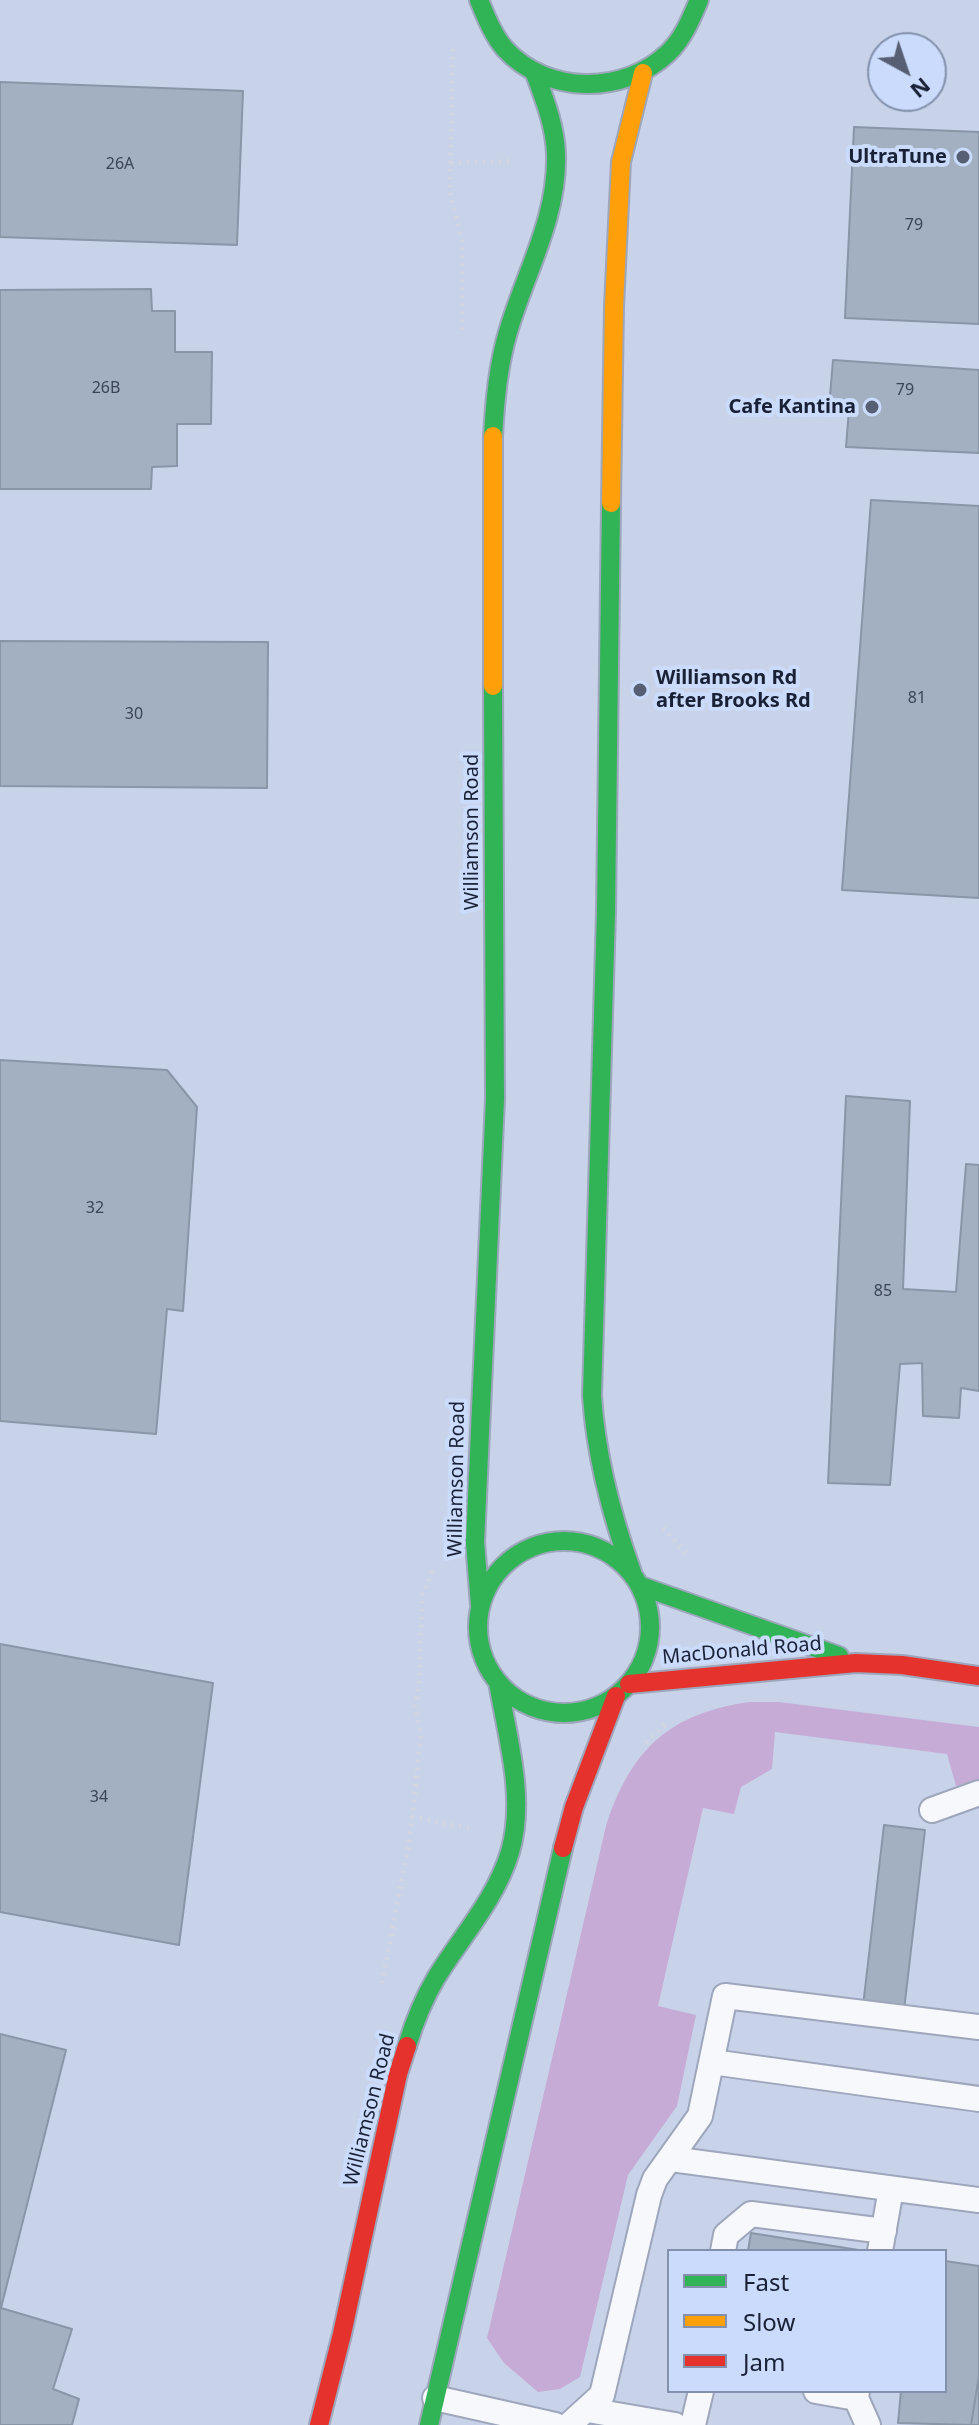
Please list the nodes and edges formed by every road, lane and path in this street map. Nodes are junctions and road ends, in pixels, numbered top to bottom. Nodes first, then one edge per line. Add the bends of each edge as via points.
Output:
1 (479, 0) edge
2 (699, 0) edge
3 (719, 7) dead end
4 (694, 20) junction
5 (453, 41) dead end
6 (534, 71) junction
7 (643, 73) junction
8 (520, 160) dead end
9 (451, 163) junction
10 (462, 241) dead end
11 (656, 1520) dead end
12 (699, 1564) dead end
13 (637, 1579) junction
14 (422, 1596) dead end
15 (480, 1605) junction
16 (860, 1663) junction
17 (979, 1676) edge
18 (498, 1682) junction
19 (419, 1685) dead end
20 (622, 1690) junction
21 (669, 1722) dead end
22 (641, 1749) dead end
23 (979, 1793) edge
24 (932, 1810) dead end
25 (412, 1817) dead end
26 (514, 1836) junction
27 (979, 2027) edge
28 (712, 2062) junction
29 (979, 2099) edge
30 (671, 2159) junction
31 (891, 2189) junction
32 (979, 2200) edge
33 (882, 2241) edge
34 (723, 2249) edge
35 (701, 2393) edge
36 (856, 2394) edge
37 (435, 2398) junction
38 (579, 2417) edge
39 (319, 2425) edge
40 (429, 2425) edge
41 (555, 2425) edge
42 (675, 2425) edge
43 (693, 2425) edge
44 (868, 2425) edge

1 - 6 main road via 488,25 508,51
2 - 4 main road
3 - 4 main road
4 - 7 main road via 672,51
5 - 9 path
6 - 7 main road via 569,84 594,85
6 - 15 main road, Williamson Road via 552,122 557,161 553,208 508,332 495,391 492,459 495,1099 475,1542
7 - 13 main road via 621,162 614,306 606,926 592,1396 603,1486
8 - 9 path
9 - 10 path via 450,192
11 - 12 path
13 - 15 main road via 620,1560 597,1547 545,1543 519,1553 499,1570
13 - 16 main road, MacDonald Road
13 - 20 main road via 651,1619 650,1636 639,1670
14 - 19 path
15 - 18 main road via 480,1646
16 - 17 main road, MacDonald Road
16 - 20 main road, MacDonald Road via 747,1670
18 - 20 main road via 521,1702 552,1712 584,1710
18 - 26 main road, Williamson Road via 514,1790
20 - 37 main road via 582,1779 566,1834
21 - 22 path
23 - 24 lane
25 - 26 path
26 - 39 main road, Williamson Road via 489,1895 436,1978 410,2035
27 - 28 lane via 725,1996
28 - 29 lane
28 - 30 lane via 700,2116
30 - 31 lane
30 - 38 lane via 649,2195 602,2395
31 - 32 lane
31 - 33 lane
33 - 34 lane via 751,2214 726,2235
35 - 43 lane
36 - 44 lane
37 - 40 main road
37 - 41 lane
38 - 42 lane

